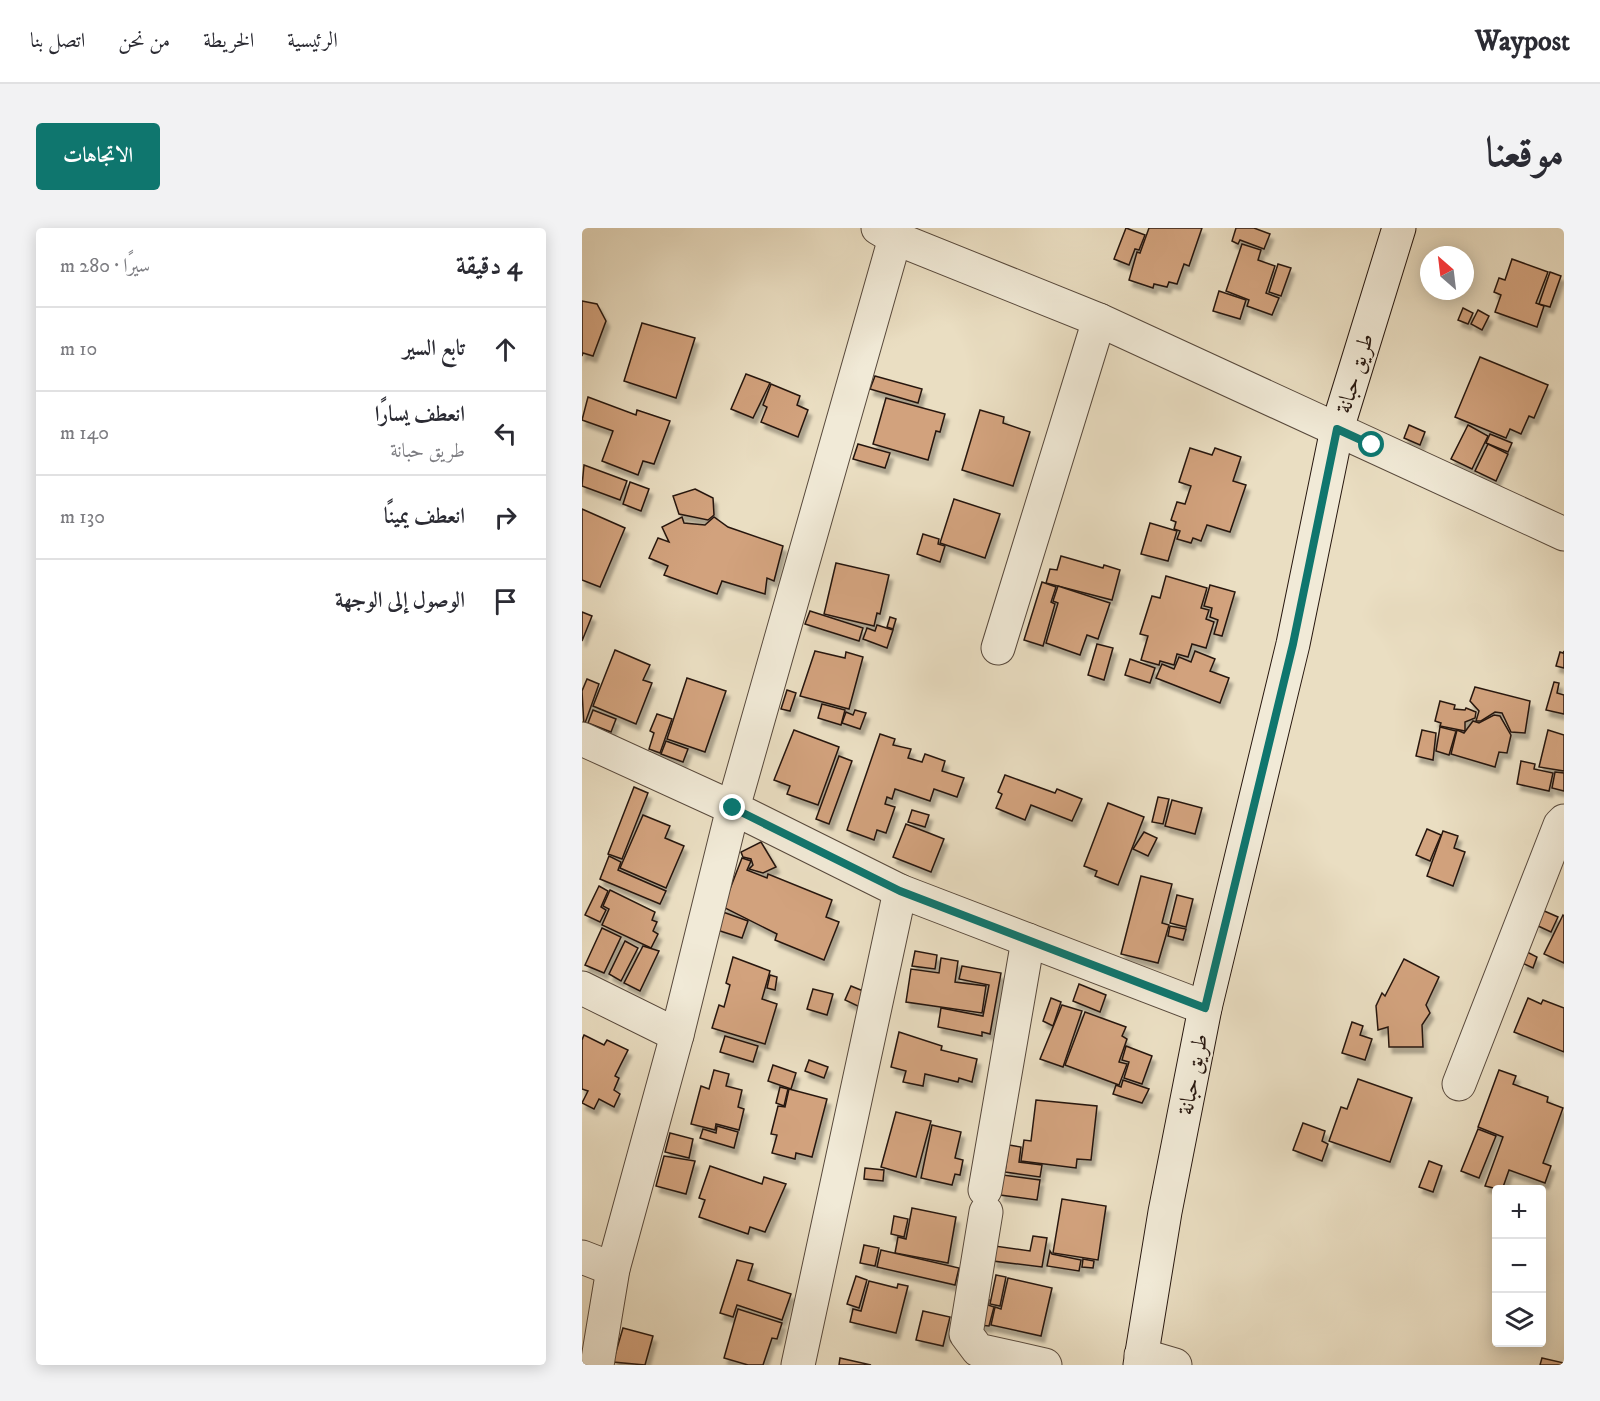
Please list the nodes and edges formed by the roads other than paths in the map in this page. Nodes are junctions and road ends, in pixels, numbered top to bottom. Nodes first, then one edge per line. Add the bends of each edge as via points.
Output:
1 (1399, 228) edge
2 (886, 233) edge
3 (1099, 320) junction
4 (1337, 429) junction
5 (1564, 534) edge
6 (998, 648) dead end
7 (582, 739) edge
8 (733, 808) junction
9 (1564, 821) edge
10 (900, 891) junction
11 (1028, 940) junction
12 (582, 988) edge
13 (1205, 1008) junction
14 (677, 1035) junction
15 (1459, 1084) dead end
16 (582, 1257) edge
17 (613, 1269) junction
18 (1141, 1360) edge
19 (597, 1365) edge
20 (798, 1365) edge
21 (1045, 1365) edge
22 (1175, 1365) edge

1 - 4 street, طريق حبانة
2 - 3 street
2 - 8 street
3 - 4 street
3 - 6 street
4 - 5 street
4 - 13 street, طريق حبانة via 1293,644
7 - 8 street
8 - 10 street
8 - 14 street
9 - 15 street
10 - 11 street
10 - 20 street
11 - 13 street
11 - 21 street via 966,1334 978,1350
12 - 14 street
13 - 18 street, طريق حبانة
14 - 17 street
16 - 17 street
17 - 19 street
18 - 22 street

